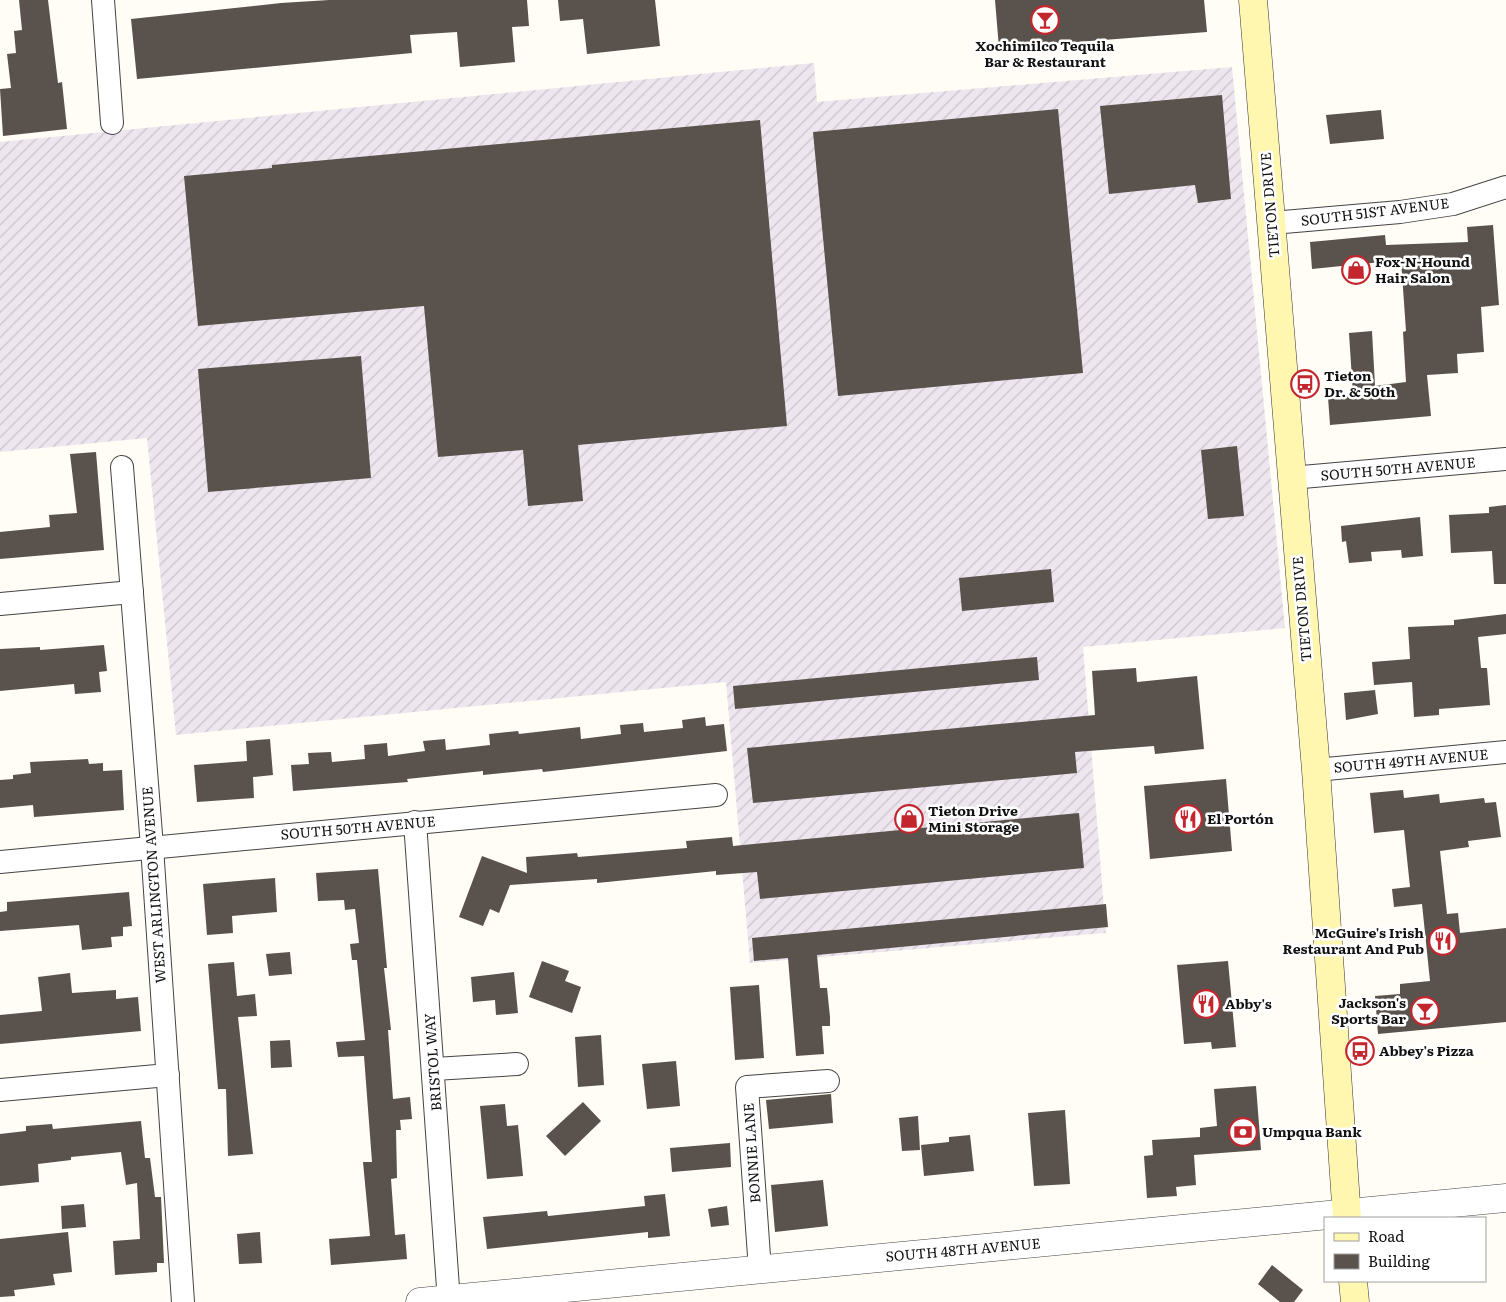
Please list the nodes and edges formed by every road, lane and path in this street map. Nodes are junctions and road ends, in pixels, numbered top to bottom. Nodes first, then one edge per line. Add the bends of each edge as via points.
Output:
1 (103, 0) edge
2 (1253, 0) edge
3 (112, 123) dead end
4 (1506, 187) edge
5 (1272, 223) junction
6 (1506, 459) edge
7 (122, 467) dead end
8 (1291, 478) junction
9 (132, 592) junction
10 (0, 604) edge
11 (1506, 752) edge
12 (1316, 770) junction
13 (716, 795) dead end
14 (415, 822) junction
15 (152, 847) junction
16 (0, 862) edge
17 (517, 1064) dead end
18 (434, 1069) junction
19 (168, 1075) junction
20 (828, 1082) dead end
21 (0, 1090) edge
22 (1506, 1198) edge
23 (1347, 1216) edge
24 (1324, 1218) edge
25 (760, 1270) junction
26 (1353, 1282) edge
27 (449, 1301) edge
28 (184, 1302) edge
29 (420, 1302) edge
30 (1356, 1302) edge

1 - 3 street
2 - 5 main road, TIETON DRIVE
4 - 5 street, SOUTH 51ST AVENUE via 1453,204
5 - 8 main road, TIETON DRIVE
6 - 8 street, SOUTH 50TH AVENUE
7 - 9 street, WEST ARLINGTON AVENUE
8 - 12 main road, TIETON DRIVE
9 - 10 street
9 - 15 street, WEST ARLINGTON AVENUE
11 - 12 street, SOUTH 49TH AVENUE
12 - 23 main road, TIETON DRIVE
13 - 14 street, SOUTH 50TH AVENUE
14 - 15 street, SOUTH 50TH AVENUE
14 - 18 street, BRISTOL WAY
15 - 16 street, SOUTH 50TH AVENUE
15 - 19 street, WEST ARLINGTON AVENUE
17 - 18 street
18 - 27 street, BRISTOL WAY
19 - 21 street
19 - 28 street, WEST ARLINGTON AVENUE
20 - 25 street, BONNIE LANE via 747,1088
22 - 23 street, SOUTH 48TH AVENUE
24 - 25 street, SOUTH 48TH AVENUE
25 - 27 street, SOUTH 48TH AVENUE
26 - 30 main road
27 - 29 street, SOUTH 48TH AVENUE

